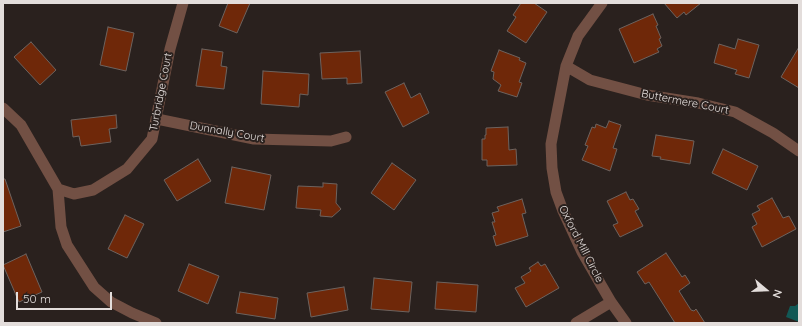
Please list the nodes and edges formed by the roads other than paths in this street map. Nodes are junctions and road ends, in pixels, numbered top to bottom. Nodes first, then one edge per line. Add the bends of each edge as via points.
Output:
1 (183, 3) edge
2 (602, 3) edge
3 (566, 66) junction
4 (3, 108) edge
5 (157, 119) junction
6 (346, 137) dead end
7 (799, 151) edge
8 (58, 189) junction
9 (611, 302) junction
10 (156, 323) edge
11 (576, 323) edge
12 (626, 323) edge

1 - 5 street, Turbridge Court via 170,49
2 - 3 street, Oxford Mill Circle via 578,36
3 - 7 street, Buttermere Court via 590,80 647,96 698,103 735,112
3 - 9 street, Oxford Mill Circle via 551,144 556,192 582,252
4 - 8 street via 21,125
5 - 6 street, Dunnally Court via 254,139 331,141
5 - 8 street, Turbridge Court via 152,139 127,169 93,190 74,194
8 - 10 street via 61,227 68,245 94,287 111,302
9 - 11 street
9 - 12 street, Oxford Mill Circle

